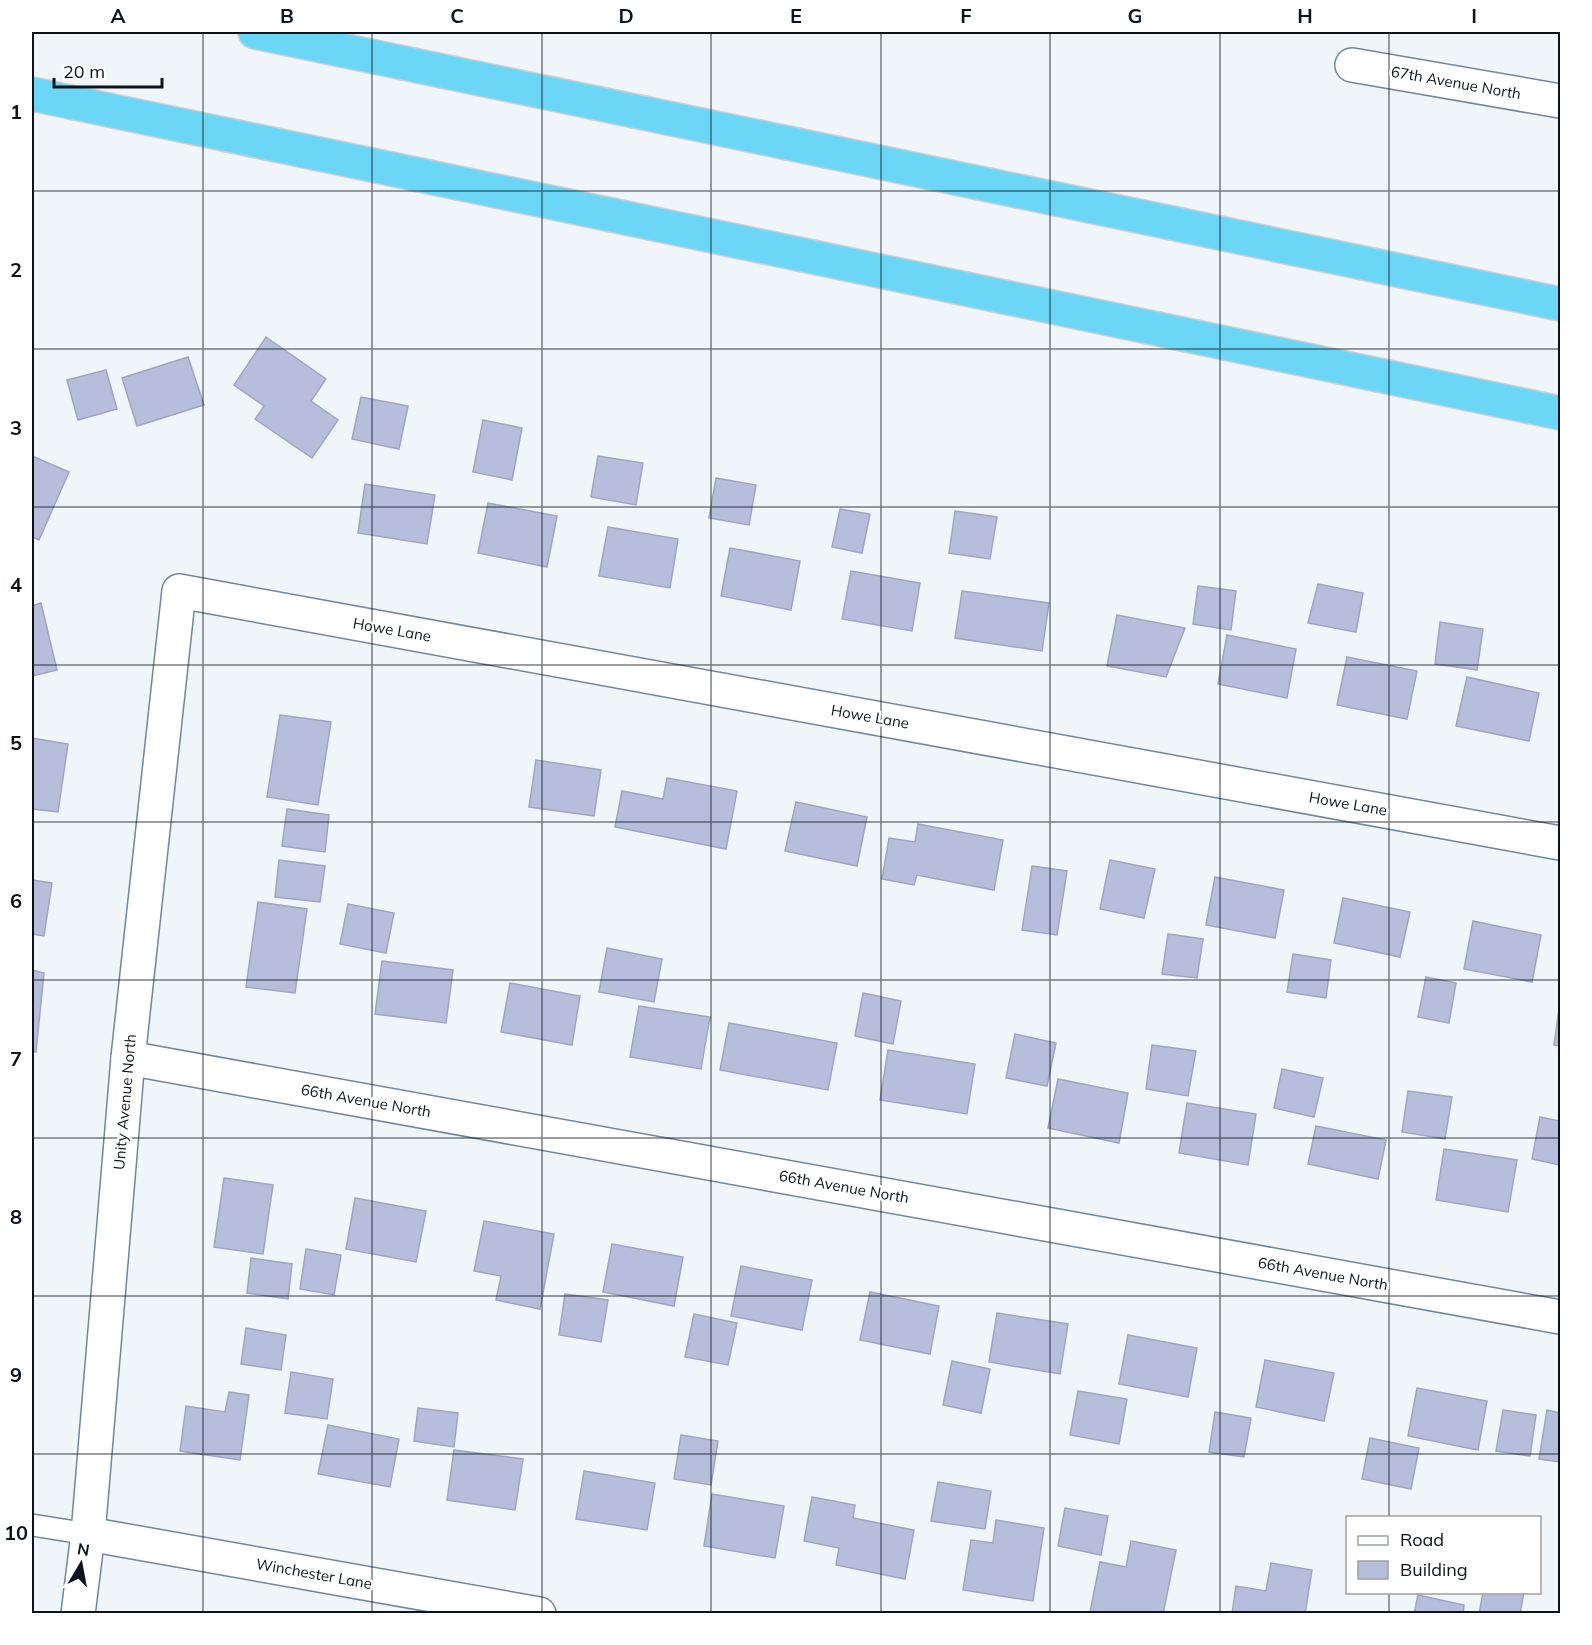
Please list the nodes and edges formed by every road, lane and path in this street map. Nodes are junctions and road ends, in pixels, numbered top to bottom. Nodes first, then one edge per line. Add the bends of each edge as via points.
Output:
1 (255, 32) edge
2 (1352, 64) dead end
3 (32, 94) edge
4 (1560, 101) edge
5 (1560, 304) edge
6 (1560, 413) edge
7 (180, 591) joint
8 (1560, 843) edge
9 (128, 1058) junction
10 (1560, 1317) edge
11 (32, 1525) edge
12 (88, 1534) junction
13 (78, 1614) edge
14 (539, 1614) edge

1 - 5 highway
2 - 4 street, 67th Avenue North
3 - 6 highway
7 - 8 street, Howe Lane
7 - 9 street, Unity Avenue North
9 - 10 street, 66th Avenue North
9 - 12 street, Unity Avenue North
11 - 12 lane
12 - 13 street, Unity Avenue North
12 - 14 street, Winchester Lane

